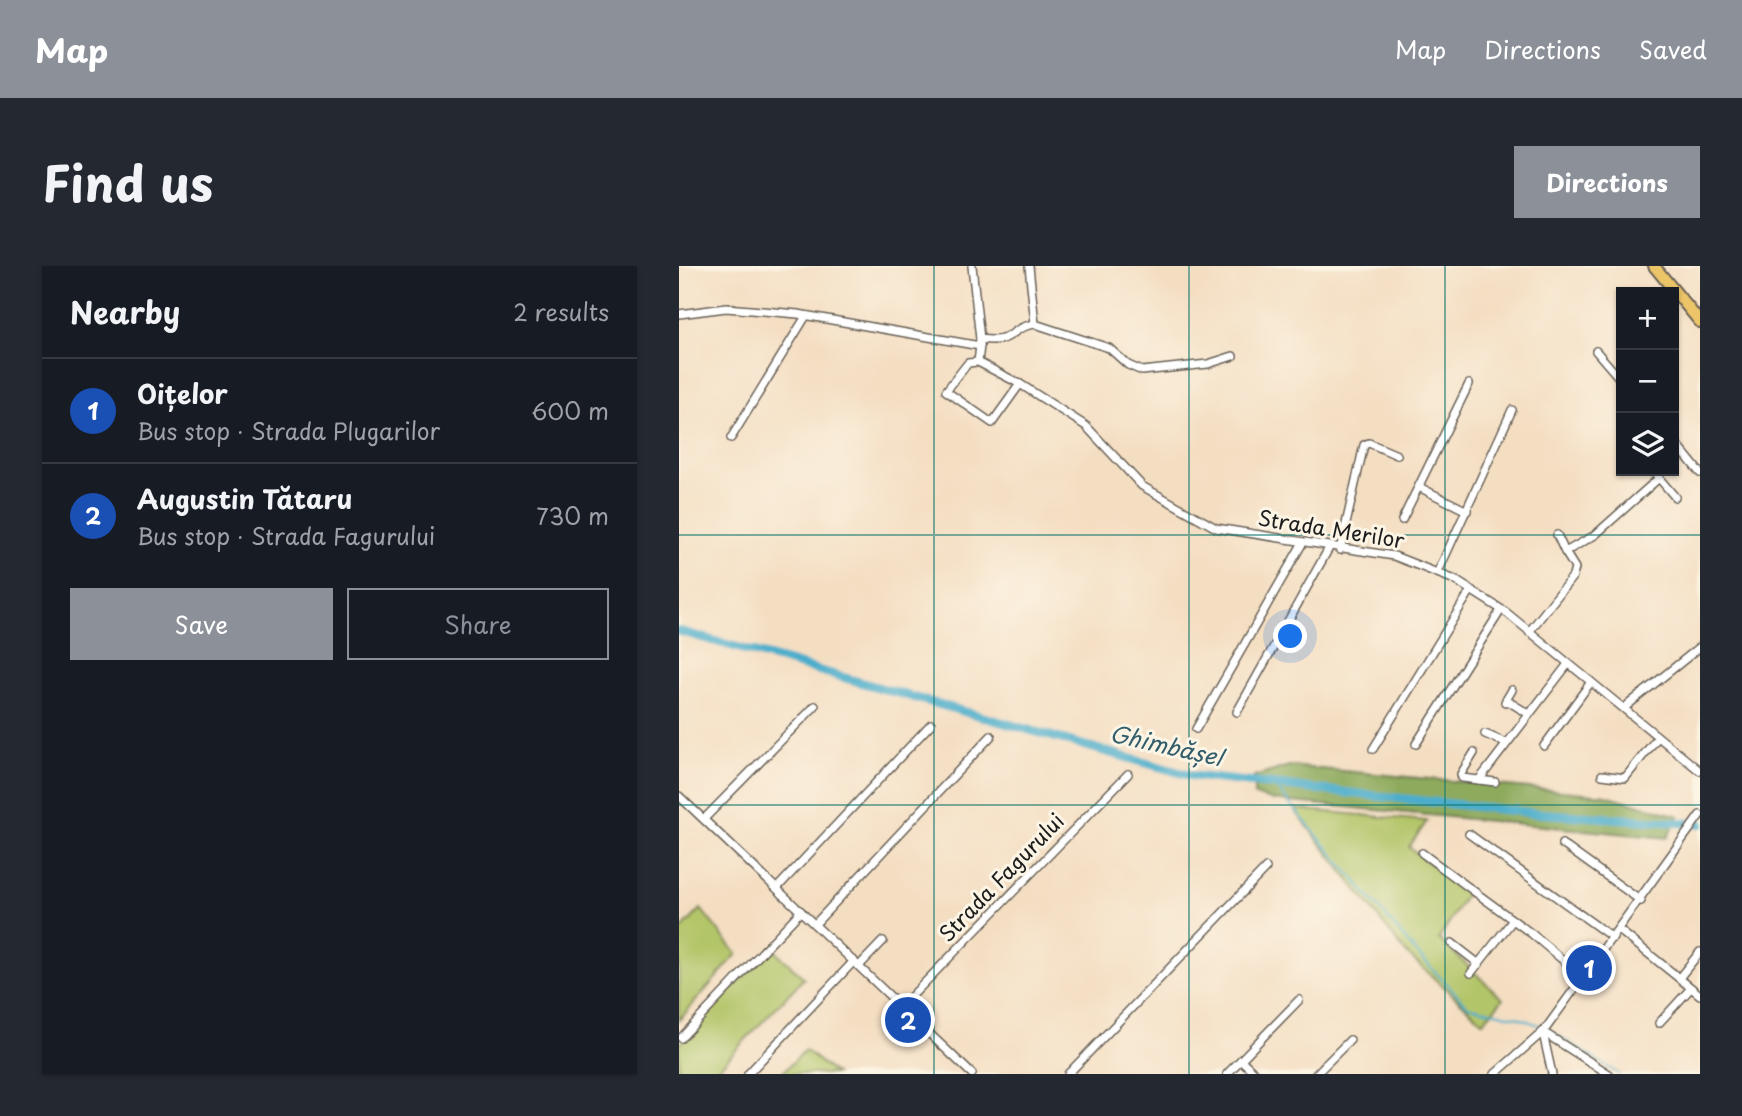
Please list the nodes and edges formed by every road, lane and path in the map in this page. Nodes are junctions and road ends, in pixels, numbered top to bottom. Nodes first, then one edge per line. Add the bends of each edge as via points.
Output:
1 (972, 266) edge
2 (1029, 266) edge
3 (1646, 266) edge
4 (1654, 266) edge
5 (1663, 287) edge
6 (1679, 306) edge
7 (679, 314) edge
8 (806, 316) junction
9 (1700, 322) edge
10 (1035, 324) junction
11 (1700, 332) edge
12 (980, 343) junction
13 (1596, 351) dead end
14 (1233, 356) dead end
15 (978, 362) junction
16 (1616, 374) edge
17 (1020, 384) junction
18 (1469, 384) dead end
19 (1512, 410) dead end
20 (731, 438) dead end
21 (1679, 447) edge
22 (1397, 455) dead end
23 (1700, 473) edge
24 (1659, 478) joint
25 (1419, 487) junction
26 (1675, 497) dead end
27 (1467, 511) junction
28 (1402, 520) dead end
29 (1557, 536) dead end
30 (1302, 544) junction
31 (1329, 548) junction
32 (1340, 550) junction
33 (1566, 552) junction
34 (1438, 572) junction
35 (1471, 590) junction
36 (1501, 610) junction
37 (1529, 632) junction
38 (1700, 647) edge
39 (1568, 664) junction
40 (1591, 682) junction
41 (1512, 690) dead end
42 (814, 706) dead end
43 (1623, 708) junction
44 (1237, 712) dead end
45 (1529, 714) junction
46 (931, 724) dead end
47 (1196, 729) dead end
48 (1485, 734) dead end
49 (991, 736) dead end
50 (1658, 737) junction
51 (1506, 743) junction
52 (1416, 744) dead end
53 (1544, 746) dead end
54 (1373, 749) dead end
55 (1474, 753) dead end
56 (1700, 771) edge
57 (1128, 774) dead end
58 (1602, 775) dead end
59 (1479, 780) junction
60 (1495, 782) dead end
61 (679, 796) edge
62 (1700, 815) edge
63 (704, 819) junction
64 (1469, 834) dead end
65 (1562, 844) dead end
66 (1422, 853) dead end
67 (1266, 868) dead end
68 (777, 888) junction
69 (1640, 901) junction
70 (801, 911) junction
71 (1513, 920) junction
72 (815, 924) junction
73 (1619, 930) junction
74 (1613, 938) junction
75 (883, 941) dead end
76 (1452, 943) dead end
77 (1700, 952) edge
78 (857, 964) junction
79 (1479, 964) junction
80 (1471, 973) dead end
81 (1584, 978) junction
82 (1679, 978) junction
83 (1691, 988) junction
84 (1700, 995) edge
85 (1299, 1000) dead end
86 (902, 1006) junction
87 (1659, 1023) dead end
88 (1546, 1029) junction
89 (681, 1038) dead end
90 (1350, 1040) dead end
91 (1241, 1060) junction
92 (748, 1074) edge
93 (972, 1074) edge
94 (1068, 1074) edge
95 (1227, 1074) edge
96 (1256, 1074) edge
97 (1316, 1074) edge
98 (1495, 1074) edge
99 (1552, 1074) edge
100 (1609, 1074) edge

1 - 12 street
2 - 10 street
3 - 5 highway
4 - 9 highway
6 - 11 highway
7 - 8 street via 726,307
8 - 12 street
8 - 20 street
10 - 12 street via 1004,340
10 - 14 street via 1109,348 1142,371 1208,364
12 - 15 street
13 - 16 street
15 - 17 street, Strada Merilor
15 - 17 street via 968,363 946,391 992,423
17 - 30 street, Strada Merilor via 1086,426 1146,489 1220,530
18 - 25 street
19 - 27 street
21 - 23 street
22 - 32 street via 1364,445
24 - 26 street
24 - 33 street via 1595,535
25 - 27 street
25 - 28 street
27 - 34 street
29 - 33 street
30 - 31 street, Strada Merilor
30 - 47 street
31 - 32 street, Strada Merilor
31 - 44 street
32 - 34 street, Strada Merilor via 1394,556
33 - 37 street via 1574,574
34 - 35 street, Strada Merilor
35 - 36 street, Strada Merilor
35 - 54 street
36 - 37 street, Strada Merilor
36 - 52 street
37 - 39 street, Strada Merilor
38 - 43 street
39 - 40 street, Strada Merilor
39 - 45 street
40 - 43 street, Strada Merilor
40 - 53 street
41 - 45 street via 1505,701
42 - 63 street
43 - 50 street, Strada Merilor
45 - 51 street
46 - 68 street
48 - 51 street
49 - 72 street
50 - 56 street, Strada Merilor
50 - 58 street via 1625,778
51 - 59 street
55 - 59 street via 1461,776
57 - 86 street, Strada Fagurului
59 - 60 street
61 - 63 street
62 - 69 street
63 - 68 street
64 - 74 street
65 - 69 street
66 - 71 street
67 - 94 street
68 - 70 street
69 - 73 street
70 - 72 street
70 - 89 street
71 - 79 street
71 - 81 street
72 - 78 street
73 - 74 street
73 - 82 street
74 - 81 street
75 - 78 street
76 - 79 street
77 - 82 street
78 - 86 street
78 - 92 street
79 - 80 street
81 - 88 street
82 - 83 street
83 - 84 street
83 - 87 street
85 - 91 street
86 - 93 street
88 - 98 street
88 - 99 street
88 - 100 street
90 - 97 street
91 - 95 street
91 - 96 street

